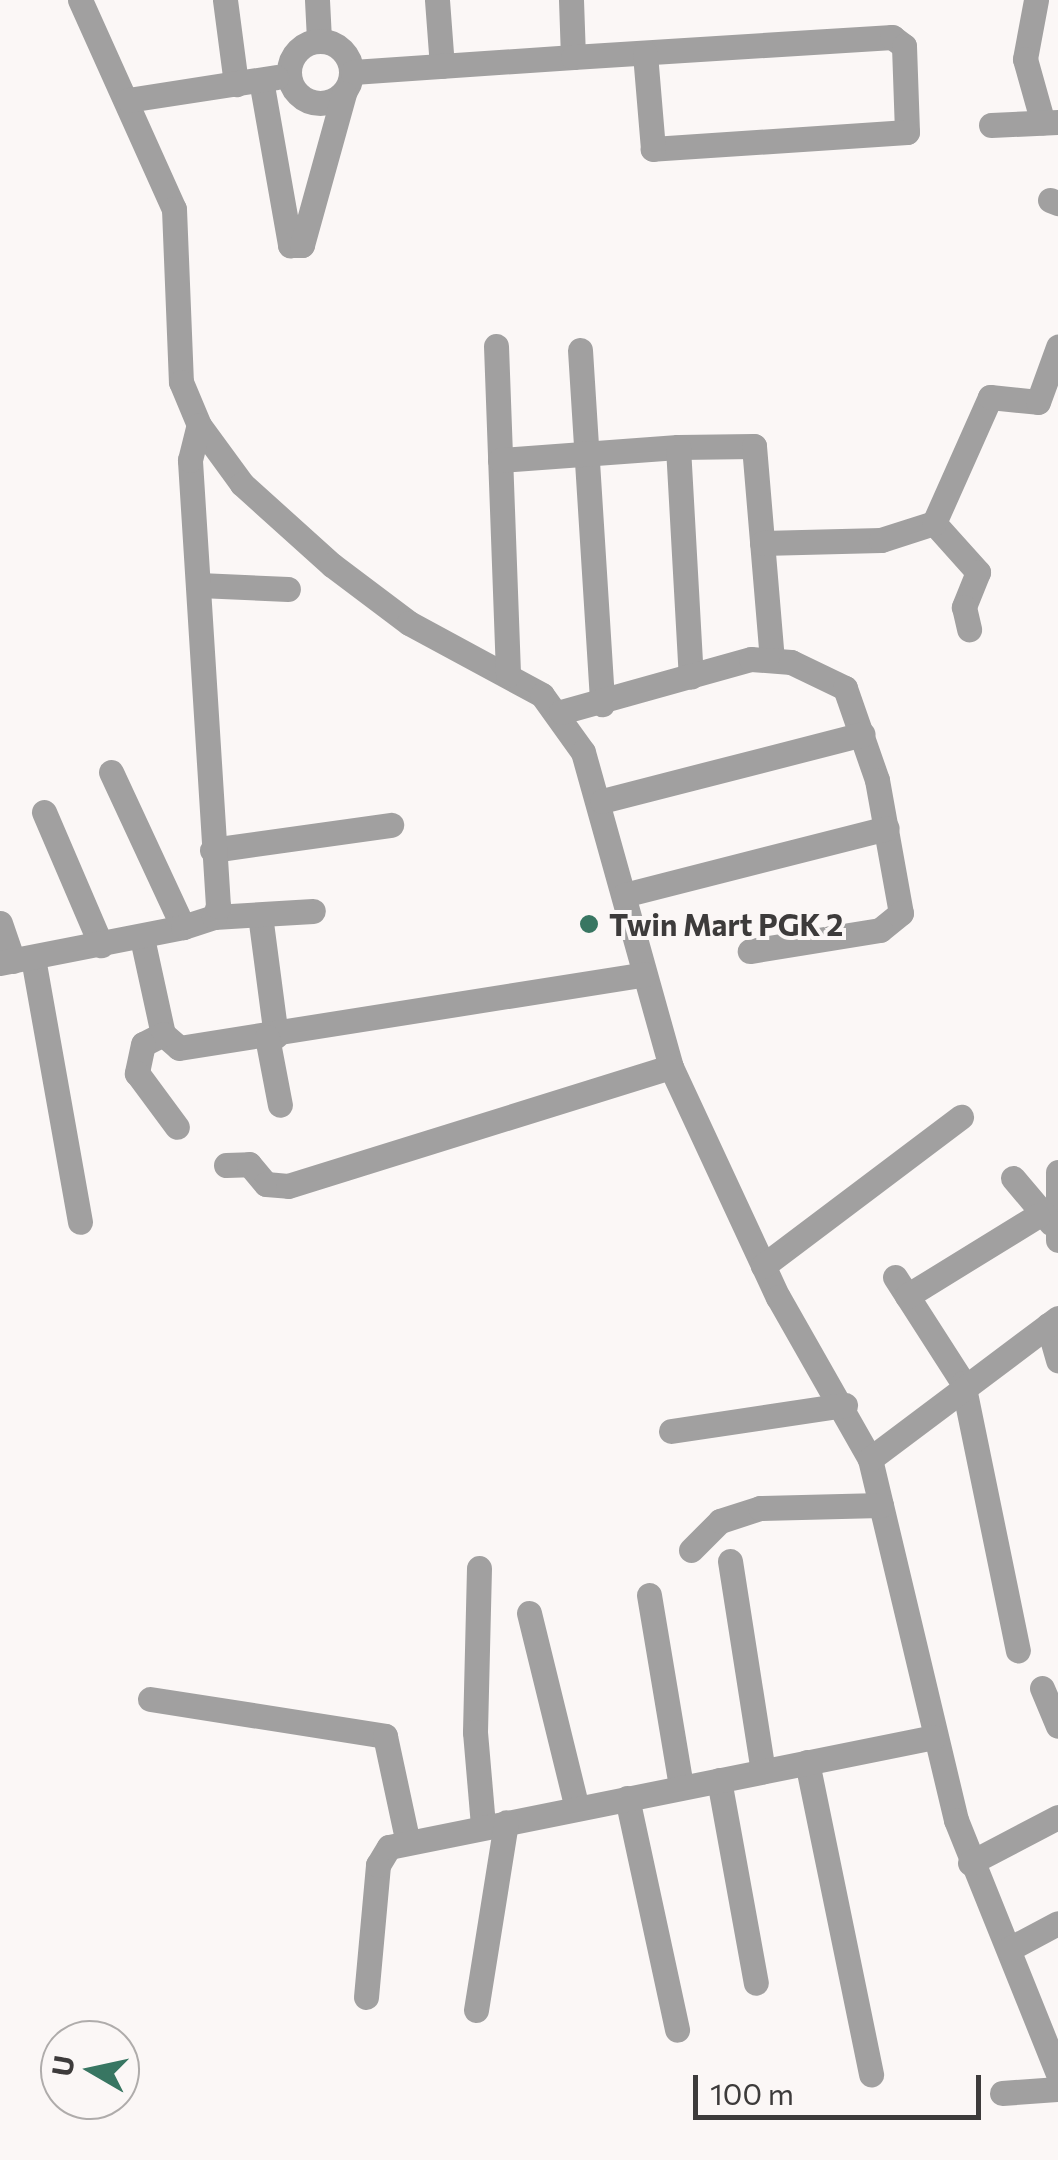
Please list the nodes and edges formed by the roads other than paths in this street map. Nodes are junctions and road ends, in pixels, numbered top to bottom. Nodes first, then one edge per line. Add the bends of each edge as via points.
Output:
1 (80, 0) edge
2 (225, 0) edge
3 (317, 0) edge
4 (437, 0) edge
5 (571, 0) edge
6 (1036, 0) edge
7 (318, 40) junction
8 (645, 52) junction
9 (573, 57) junction
10 (442, 66) junction
11 (288, 76) junction
12 (248, 82) junction
13 (348, 83) junction
14 (128, 100) junction
15 (1050, 122) edge
16 (991, 125) dead end
17 (496, 346) dead end
18 (1058, 347) edge
19 (580, 350) dead end
20 (199, 425) junction
21 (678, 447) junction
22 (586, 453) junction
23 (500, 460) junction
24 (934, 523) junction
25 (762, 542) junction
26 (199, 585) junction
27 (288, 589) dead end
28 (969, 629) dead end
29 (772, 659) junction
30 (508, 675) junction
31 (691, 677) junction
32 (602, 704) junction
33 (561, 712) junction
34 (863, 734) junction
35 (111, 772) dead end
36 (602, 801) junction
37 (44, 812) dead end
38 (391, 825) dead end
39 (886, 828) junction
40 (212, 850) junction
41 (624, 895) junction
42 (314, 911) dead end
43 (260, 915) junction
44 (214, 916) junction
45 (0, 923) edge
46 (183, 927) junction
47 (142, 938) junction
48 (101, 945) junction
49 (750, 951) dead end
50 (16, 961) edge
51 (644, 974) junction
52 (163, 1034) junction
53 (272, 1036) junction
54 (671, 1067) junction
55 (280, 1105) dead end
56 (961, 1118) dead end
57 (176, 1128) dead end
58 (226, 1165) dead end
59 (1058, 1174) edge
60 (1012, 1178) dead end
61 (80, 1222) dead end
62 (1050, 1227) edge
63 (763, 1266) junction
64 (1053, 1322) edge
65 (1058, 1361) edge
66 (964, 1383) junction
67 (845, 1406) junction
68 (671, 1431) dead end
69 (870, 1460) junction
70 (881, 1504) junction
71 (691, 1550) dead end
72 (730, 1561) dead end
73 (480, 1568) dead end
74 (649, 1595) dead end
75 (529, 1612) dead end
76 (1018, 1650) dead end
77 (1042, 1688) dead end
78 (150, 1699) dead end
79 (1057, 1721) edge
80 (934, 1737) junction
81 (807, 1762) junction
82 (763, 1771) junction
83 (719, 1780) junction
84 (681, 1788) junction
85 (627, 1798) junction
86 (577, 1808) junction
87 (1058, 1817) edge
88 (494, 1824) junction
89 (408, 1843) junction
90 (970, 1863) junction
91 (1058, 1923) edge
92 (1009, 1949) junction
93 (756, 1984) dead end
94 (366, 1996) dead end
95 (476, 2010) dead end
96 (677, 2030) dead end
97 (1058, 2074) edge
98 (871, 2075) dead end
99 (1058, 2089) edge
100 (1002, 2094) dead end

1 - 14 street
2 - 12 street
3 - 7 street
4 - 10 street
5 - 9 street
6 - 15 street via 1024,59
7 - 11 street via 296,51
7 - 13 street via 342,48
8 - 8 street via 892,36 904,46 906,132 654,149
8 - 9 street
9 - 10 street
10 - 13 street
11 - 12 street
11 - 13 street via 300,97 322,104
12 - 13 street via 290,246 302,245
12 - 14 street
14 - 20 street via 174,209 181,382
15 - 16 street
17 - 23 street
18 - 24 street via 1038,402 997,395 984,406
19 - 22 street
20 - 26 street via 190,460
20 - 30 street via 242,484 332,565 410,623
21 - 22 street
21 - 25 street via 754,446
21 - 31 street
22 - 23 street
22 - 32 street
23 - 30 street
24 - 25 street via 882,540
24 - 28 street via 978,572 964,602
25 - 29 street
26 - 27 street
26 - 40 street
29 - 31 street
29 - 34 street via 836,680
30 - 33 street
31 - 32 street
32 - 33 street
33 - 36 street
34 - 36 street
34 - 39 street
35 - 46 street
36 - 41 street
37 - 48 street
38 - 40 street
39 - 41 street
39 - 49 street via 902,905 893,926
40 - 44 street
41 - 51 street
42 - 43 street
43 - 44 street
43 - 53 street
44 - 46 street
45 - 50 street
46 - 47 street
47 - 48 street
47 - 52 street
48 - 50 street
50 - 61 street
51 - 53 street
51 - 54 street
52 - 53 street via 179,1048
52 - 57 street via 143,1044 137,1073
53 - 55 street
54 - 58 street via 288,1186 266,1184 248,1164
54 - 63 street
56 - 63 street
59 - 62 street
60 - 62 street
62 - 66 street via 901,1286
63 - 67 street
64 - 65 street
64 - 66 street
66 - 69 street
66 - 76 street
67 - 68 street
67 - 69 street
69 - 70 street
70 - 71 street via 760,1508 720,1521
70 - 80 street
72 - 82 street
73 - 88 street
74 - 84 street
75 - 86 street
77 - 79 street
78 - 89 street via 385,1736
80 - 81 street
80 - 90 street
81 - 82 street
81 - 98 street
82 - 83 street
83 - 84 street
83 - 93 street
84 - 85 street
85 - 86 street
85 - 96 street
86 - 88 street
87 - 90 street
88 - 89 street
88 - 95 street
89 - 94 street via 380,1856
90 - 92 street
91 - 92 street
92 - 97 street
99 - 100 street

